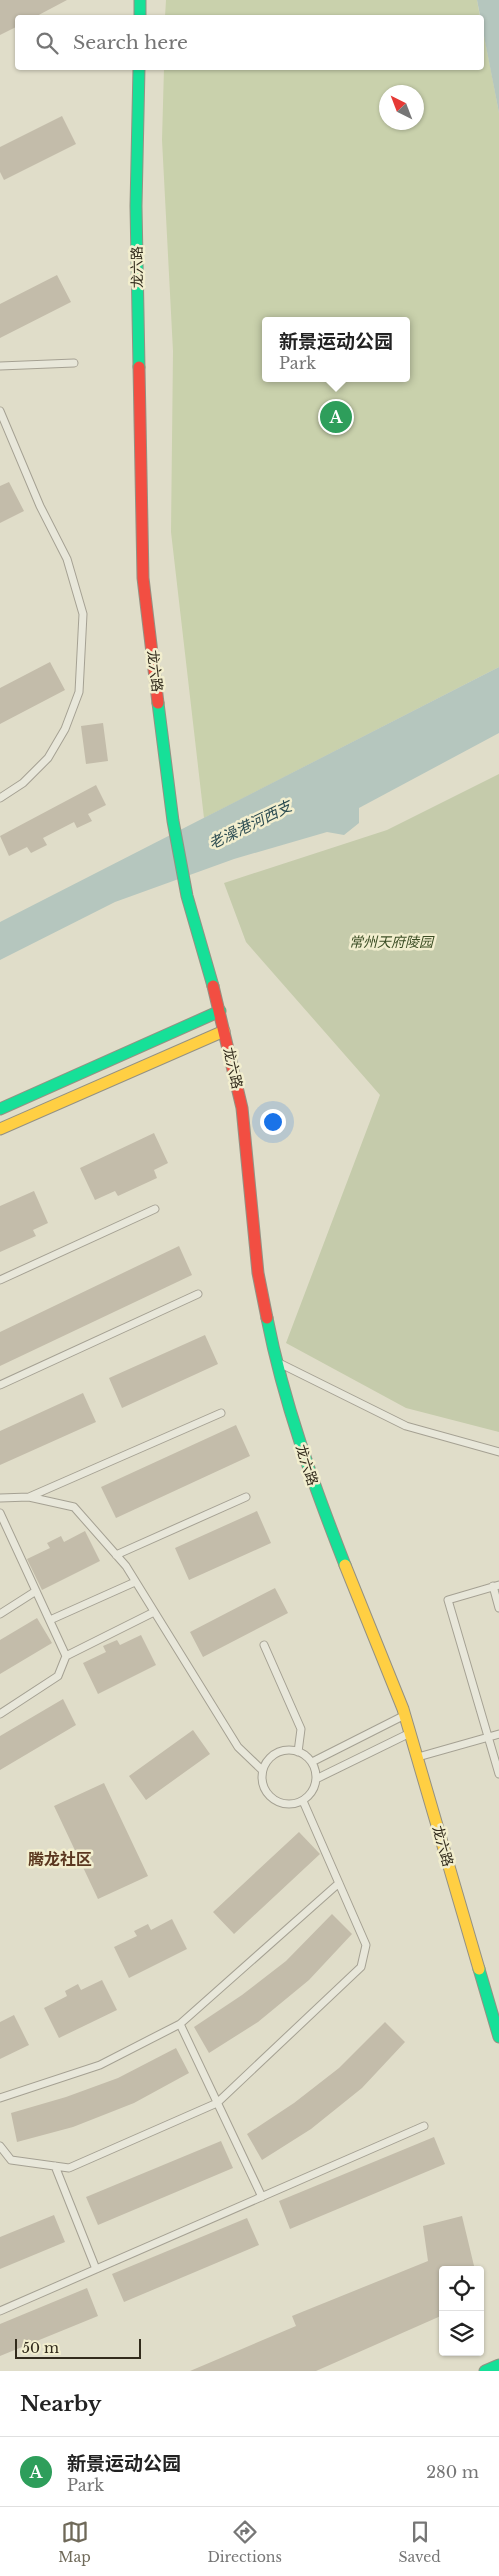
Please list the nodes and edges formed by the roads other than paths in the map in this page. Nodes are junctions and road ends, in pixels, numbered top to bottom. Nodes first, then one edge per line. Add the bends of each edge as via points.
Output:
1 (140, 0) edge
2 (140, 15) edge
3 (139, 70) edge
4 (74, 363) dead end
5 (0, 366) edge
6 (0, 410) edge
7 (0, 798) edge
8 (220, 1011) junction
9 (224, 1031) junction
10 (0, 1108) edge
11 (0, 1129) edge
12 (155, 1209) dead end
13 (0, 1280) edge
14 (198, 1294) dead end
15 (276, 1362) junction
16 (0, 1385) edge
17 (221, 1413) dead end
18 (499, 1452) edge
19 (29, 1497) junction
20 (246, 1497) dead end
21 (0, 1498) edge
22 (0, 1512) edge
23 (116, 1555) junction
24 (135, 1582) junction
25 (496, 1586) edge
26 (36, 1591) junction
27 (499, 1608) edge
28 (154, 1612) junction
29 (0, 1614) edge
30 (50, 1620) junction
31 (264, 1645) dead end
32 (66, 1656) junction
33 (0, 1714) edge
34 (405, 1715) junction
35 (410, 1733) junction
36 (499, 1734) edge
37 (488, 1737) junction
38 (298, 1752) junction
39 (417, 1757) junction
40 (312, 1762) junction
41 (262, 1770) junction
42 (499, 1774) edge
43 (316, 1779) junction
44 (303, 1801) junction
45 (339, 1883) junction
46 (180, 2024) junction
47 (499, 2037) edge
48 (0, 2098) edge
49 (217, 2103) junction
50 (424, 2126) dead end
51 (0, 2146) edge
52 (55, 2166) junction
53 (262, 2197) junction
54 (96, 2269) junction
55 (0, 2311) edge
56 (499, 2365) edge
57 (486, 2371) edge

1 - 2 street
3 - 8 street, 龙六路 via 136,206 143,578 173,821 187,896
4 - 5 lane
6 - 7 lane via 40,506 67,559 83,614 79,692 66,730 48,758 22,783
8 - 9 street, 龙六路
8 - 10 street
9 - 11 street
9 - 15 street, 龙六路 via 242,1108 258,1273
12 - 13 lane
14 - 16 lane
15 - 18 lane via 406,1426
15 - 34 street, 龙六路 via 309,1474
17 - 19 lane
19 - 21 lane
19 - 23 lane via 74,1507
20 - 23 lane
22 - 26 lane
23 - 24 lane
24 - 28 lane
24 - 30 lane
25 - 27 lane
25 - 37 lane via 448,1600
26 - 29 lane
26 - 30 lane
28 - 32 lane
28 - 41 lane via 238,1747
30 - 32 lane
31 - 38 lane via 301,1729
32 - 33 lane via 58,1676
34 - 35 street, 龙六路
34 - 40 lane
35 - 39 street, 龙六路
35 - 43 lane
36 - 37 lane
37 - 39 lane
37 - 42 lane
38 - 40 lane
38 - 41 lane via 289,1750 273,1755
39 - 47 street, 龙六路
40 - 43 lane
41 - 44 lane via 261,1780 268,1797 285,1805
43 - 44 lane via 314,1788
44 - 45 lane
45 - 46 lane
45 - 49 lane via 366,1945 362,1966
46 - 48 lane via 100,2065
46 - 49 lane
49 - 52 lane via 69,2168
49 - 53 lane
50 - 53 lane
51 - 52 lane via 11,2160
52 - 54 lane
53 - 54 lane
54 - 55 lane
56 - 57 street

